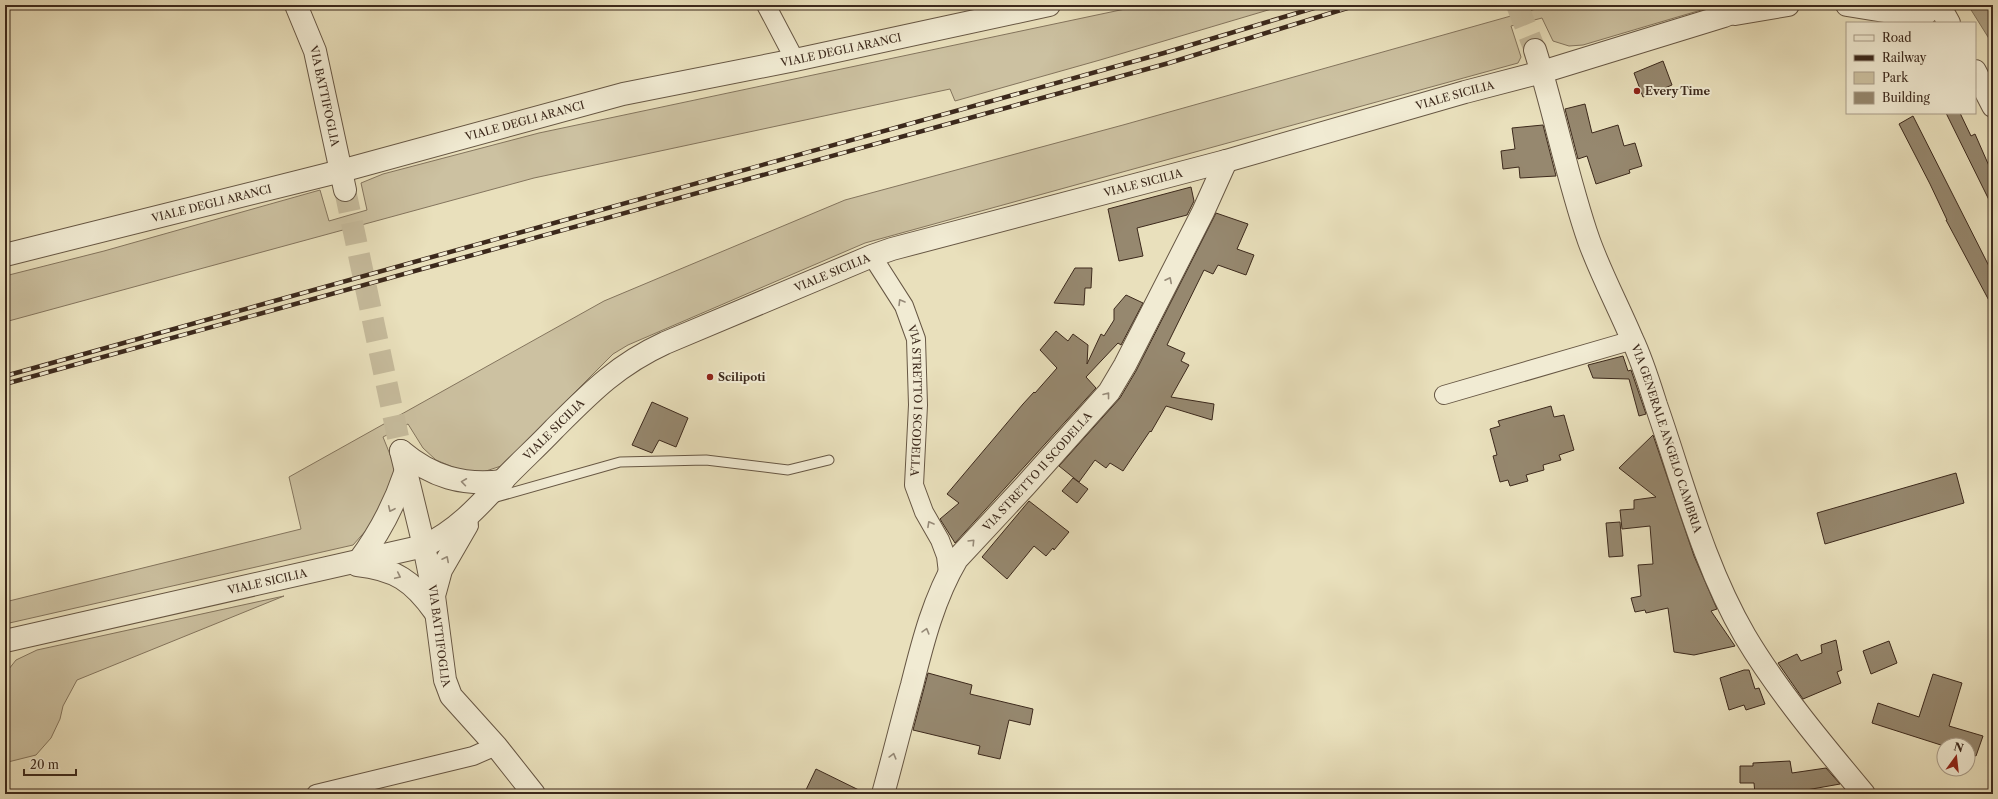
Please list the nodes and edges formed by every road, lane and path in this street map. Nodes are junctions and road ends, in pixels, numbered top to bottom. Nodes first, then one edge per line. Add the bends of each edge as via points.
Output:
1 (296, 5) edge
2 (766, 5) edge
3 (1049, 5) edge
4 (1750, 5) edge
5 (1788, 5) edge
6 (1935, 5) edge
7 (1939, 5) edge
8 (1859, 6) edge
9 (1724, 16) junction
10 (1899, 22) edge
11 (1948, 22) edge
12 (1535, 50) tunnel mouth
13 (795, 60) junction
14 (1542, 72) junction
15 (1977, 77) edge
16 (1993, 106) edge
17 (1226, 161) junction
18 (343, 181) junction
19 (5, 255) edge
20 (872, 256) junction
21 (1633, 340) junction
22 (1444, 395) dead end
23 (829, 460) dead end
24 (405, 473) junction
25 (503, 481) junction
26 (481, 505) junction
27 (424, 546) junction
28 (353, 563) junction
29 (948, 573) junction
30 (435, 604) junction
31 (5, 641) edge
32 (496, 746) junction
33 (316, 794) edge
34 (534, 794) edge
35 (883, 794) edge
36 (1864, 794) edge

1 - 18 street, VIA BATTIFOGLIA via 315,51
2 - 13 street
3 - 13 street, VIALE DEGLI ARANCI
4 - 9 street
5 - 9 street
6 - 8 street via 1925,14 1915,16
7 - 11 street
8 - 10 street
9 - 14 street, VIALE SICILIA
12 - 14 street, VIA GENERALE ANGELO CAMBRIA
13 - 18 street, VIALE DEGLI ARANCI via 623,94
14 - 17 street, VIALE SICILIA
14 - 21 street, VIA GENERALE ANGELO CAMBRIA via 1583,225 1599,267
15 - 16 street
17 - 20 street, VIALE SICILIA
29 -> 17 street, VIA STRETTO II SCODELLA via 957,559 1110,392 1204,212
18 - 19 street, VIALE DEGLI ARANCI
20 - 25 street, VIALE SICILIA via 641,354 607,377
29 -> 20 street, VIA STRETTO I SCODELLA via 946,556 940,540 924,512 914,485 918,405 916,339 904,306
21 - 22 street
21 - 36 street, VIA GENERALE ANGELO CAMBRIA via 1688,502 1729,606 1774,680
23 - 26 lane via 788,470 706,460 620,462
25 -> 24 street, VIA BATTIFOGLIA via 478,483 448,479 415,463 401,451
24 - 27 street, VIA BATTIFOGLIA
24 -> 28 street via 381,530
25 - 26 street, VIALE SICILIA
26 - 27 street, VIALE SICILIA via 440,538
30 -> 26 street via 441,570
27 - 28 street, VIALE SICILIA
27 - 30 street, VIA BATTIFOGLIA
28 -> 30 street via 405,579
28 - 31 street, VIALE SICILIA
35 -> 29 street, VIA STRETTO II SCODELLA via 927,627
30 - 32 street, VIA BATTIFOGLIA via 445,680 451,696
32 - 33 street via 473,756
32 - 34 street, VIA BATTIFOGLIA

